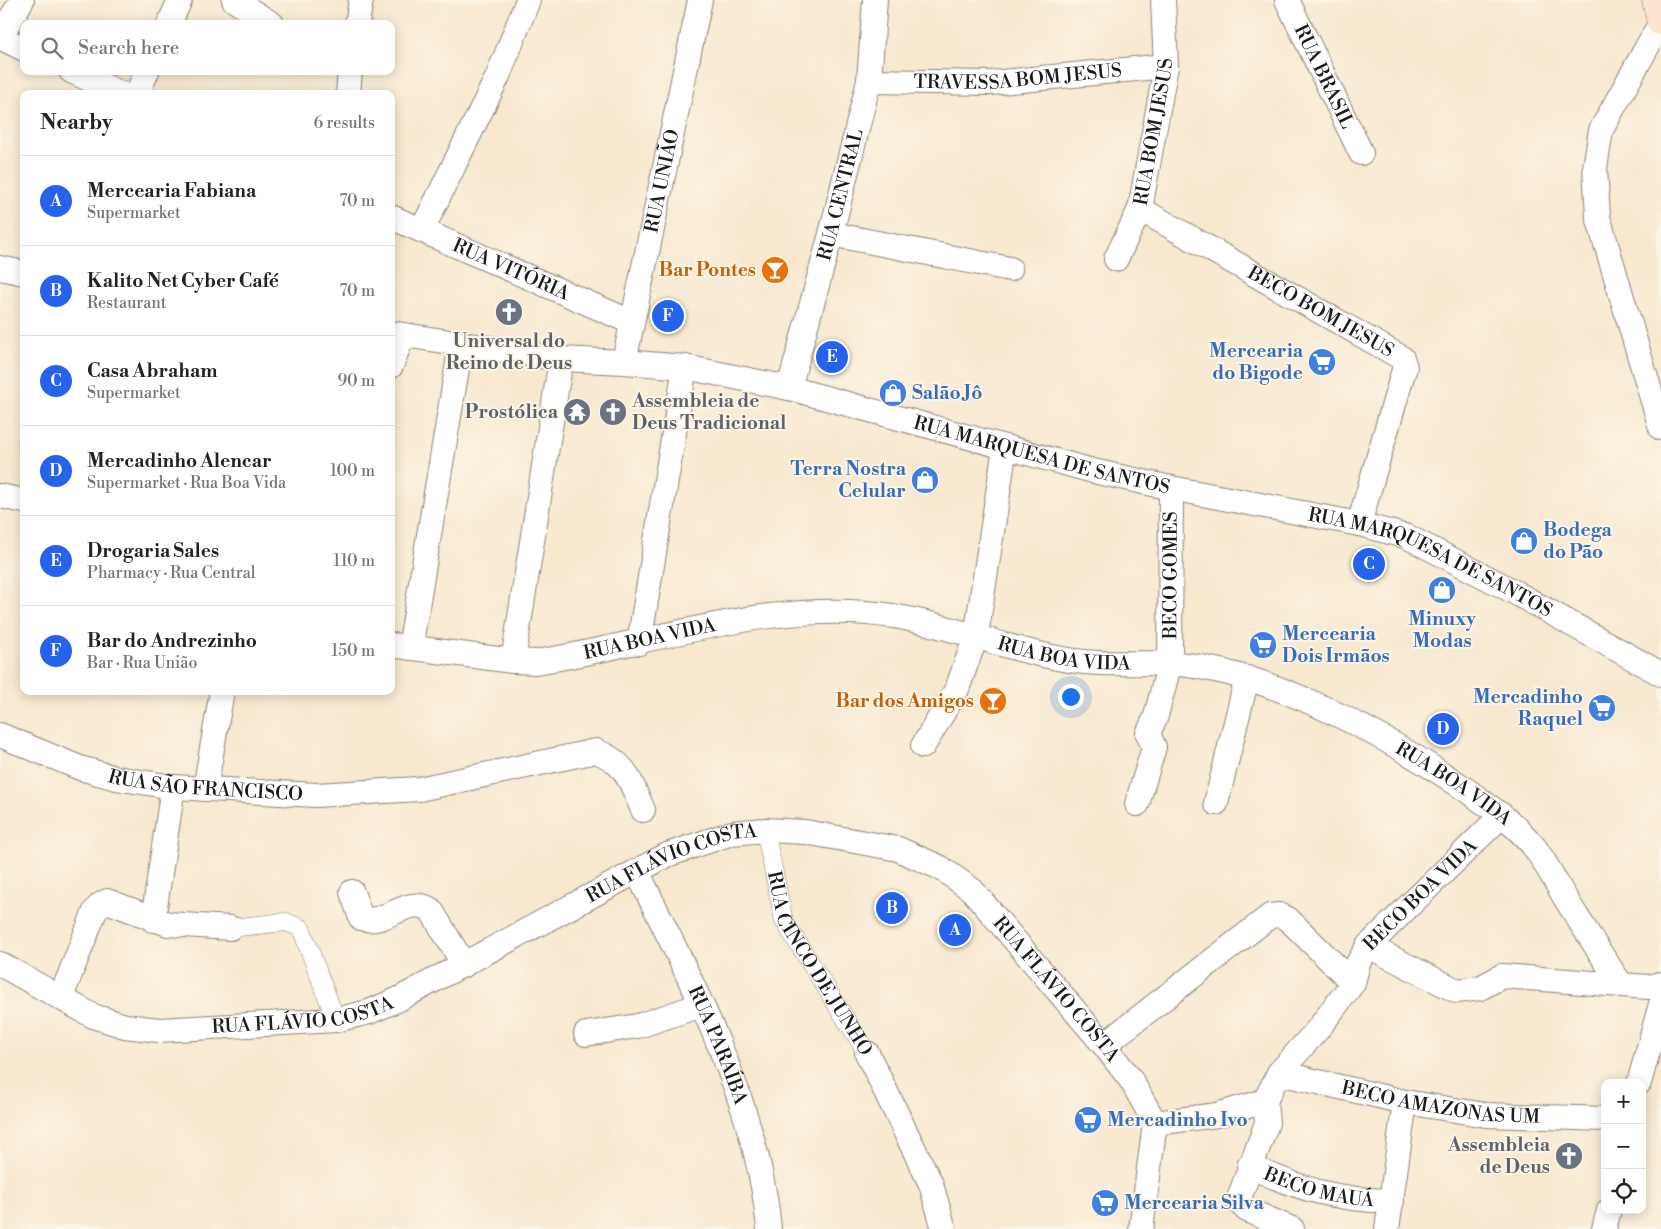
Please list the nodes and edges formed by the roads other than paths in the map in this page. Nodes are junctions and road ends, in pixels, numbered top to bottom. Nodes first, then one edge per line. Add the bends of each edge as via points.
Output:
1 (22, 0) edge
2 (180, 0) edge
3 (234, 0) edge
4 (361, 0) edge
5 (528, 0) edge
6 (700, 0) edge
7 (875, 0) edge
8 (1163, 0) edge
9 (1287, 0) edge
10 (1656, 0) edge
11 (171, 20) edge
12 (266, 20) edge
13 (358, 20) edge
14 (1661, 22) edge
15 (0, 37) edge
16 (20, 46) edge
17 (1166, 66) junction
18 (80, 75) edge
19 (145, 75) edge
20 (350, 75) edge
21 (869, 81) junction
22 (113, 90) edge
23 (139, 90) edge
24 (348, 90) edge
25 (1361, 153) dead end
26 (1140, 208) junction
27 (395, 219) edge
28 (422, 230) junction
29 (831, 234) junction
30 (1116, 259) dead end
31 (1010, 269) dead end
32 (631, 322) junction
33 (397, 334) edge
34 (462, 346) junction
35 (560, 359) junction
36 (624, 362) junction
37 (685, 367) junction
38 (790, 388) junction
39 (1661, 428) edge
40 (1005, 447) junction
41 (1171, 488) junction
42 (0, 496) edge
43 (20, 500) edge
44 (1359, 524) junction
45 (976, 636) junction
46 (639, 642) junction
47 (401, 647) edge
48 (513, 661) junction
49 (1170, 662) junction
50 (1661, 674) edge
51 (1247, 678) junction
52 (221, 695) edge
53 (0, 735) edge
54 (923, 746) dead end
55 (173, 787) junction
56 (205, 789) junction
57 (1216, 803) dead end
58 (1137, 804) dead end
59 (643, 810) dead end
60 (1502, 815) junction
61 (765, 830) junction
62 (638, 871) junction
63 (352, 892) dead end
64 (152, 920) junction
65 (230, 928) joint
66 (1368, 946) junction
67 (0, 964) edge
68 (464, 964) junction
69 (1353, 983) junction
70 (1620, 983) junction
71 (1661, 984) edge
72 (61, 997) junction
73 (1661, 1004) edge
74 (701, 1005) junction
75 (336, 1020) junction
76 (586, 1034) dead end
77 (1104, 1046) junction
78 (867, 1054) joint
79 (1278, 1073) junction
80 (1640, 1079) edge
81 (1265, 1101) junction
82 (1405, 1102) junction
83 (1601, 1119) edge
84 (1155, 1124) junction
85 (1249, 1166) junction
86 (1392, 1201) junction
87 (1607, 1214) edge
88 (768, 1229) edge
89 (944, 1229) edge
90 (1141, 1229) edge
91 (1292, 1229) edge
92 (1387, 1229) edge
93 (1604, 1229) edge

1 - 15 street
2 - 11 street
3 - 12 street
4 - 13 street
5 - 28 street via 498,76
6 - 32 street, RUA UNIÃO
7 - 21 street, RUA CENTRAL
8 - 17 street, RUA BOM JESUS
9 - 25 street, RUA BRASIL
10 - 14 main road
14 - 39 street via 1601,130 1594,168 1598,217
15 - 16 street
17 - 21 street, TRAVESSA BOM JESUS via 991,83
17 - 26 street, RUA BOM JESUS
18 - 22 street
19 - 23 street
20 - 24 street
21 - 29 street, RUA CENTRAL
26 - 30 street, RUA BOM JESUS
26 - 44 street, BECO BOM JESUS via 1402,358 1405,367
27 - 28 street, RUA VITÓRIA
28 - 32 street, RUA VITÓRIA
29 - 31 street
29 - 38 street, RUA CENTRAL
32 - 36 street, RUA UNIÃO
33 - 34 street, RUA MARQUESA DE SANTOS
34 - 35 street, RUA MARQUESA DE SANTOS
34 - 47 street
35 - 36 street, RUA MARQUESA DE SANTOS
35 - 48 street
36 - 37 street, RUA MARQUESA DE SANTOS
37 - 38 street, RUA MARQUESA DE SANTOS
37 - 46 street
38 - 40 street, RUA MARQUESA DE SANTOS
40 - 41 street, RUA MARQUESA DE SANTOS
40 - 45 street
41 - 44 street, RUA MARQUESA DE SANTOS
41 - 49 street, BECO GOMES
42 - 43 street
44 - 50 street, RUA MARQUESA DE SANTOS via 1408,537
45 - 46 street, RUA BOA VIDA via 892,616 802,613 715,625
45 - 49 street, RUA BOA VIDA via 1084,662
45 - 54 street via 957,689
46 - 48 street, RUA BOA VIDA via 536,662
47 - 48 street, RUA BOA VIDA
49 - 51 street, RUA BOA VIDA
49 - 58 street, BECO GOMES via 1148,734 1154,747
51 - 57 street
51 - 60 street, RUA BOA VIDA via 1273,686 1352,723 1428,764
52 - 56 street
53 - 55 street, RUA SÃO FRANCISCO via 80,768 116,778
55 - 56 street, RUA SÃO FRANCISCO
55 - 64 street
56 - 59 street, RUA SÃO FRANCISCO via 316,795 419,789 596,751 612,757 624,769
60 - 66 street, BECO BOA VIDA
60 - 70 street, RUA BOA VIDA via 1534,848
61 - 62 street, RUA FLÁVIO COSTA via 732,833 699,843
61 - 77 street, RUA FLÁVIO COSTA via 805,832 898,849 942,868 972,890
61 - 78 street, RUA CINCO DE JUNHO via 784,921
62 - 68 street, RUA FLÁVIO COSTA
62 - 74 street, RUA PARAÍBA
63 - 68 street via 361,918 370,921 417,904 425,906 431,910
64 - 65 street
64 - 72 street via 107,901 100,904
65 - 75 street via 286,922 301,928
66 - 69 street, BECO BOA VIDA via 1358,963
66 - 70 street via 1458,991 1480,988 1502,976
67 - 72 street, RUA FLÁVIO COSTA
68 - 75 street, RUA FLÁVIO COSTA via 399,999 369,1012
69 - 77 street via 1288,919 1270,916
69 - 79 street via 1318,1029
70 - 71 street via 1648,987
72 - 75 street, RUA FLÁVIO COSTA via 93,1016 125,1026 160,1030
73 - 80 street
74 - 76 street via 638,1026
74 - 88 street, RUA PARAÍBA via 728,1066 756,1148
77 - 84 street, RUA FLÁVIO COSTA via 1136,1088
78 - 89 street, RUA CINCO DE JUNHO via 931,1184
79 - 81 street
79 - 82 street, BECO AMAZONAS UM
81 - 84 street via 1217,1116
81 - 85 street, BECO MAUÁ via 1267,1123
82 - 83 street, BECO AMAZONAS UM via 1486,1115
82 - 86 street
84 - 90 street
85 - 86 street, BECO MAUÁ via 1321,1194
85 - 91 street, BECO MAUÁ via 1238,1201 1247,1210
86 - 92 street
87 - 93 street

